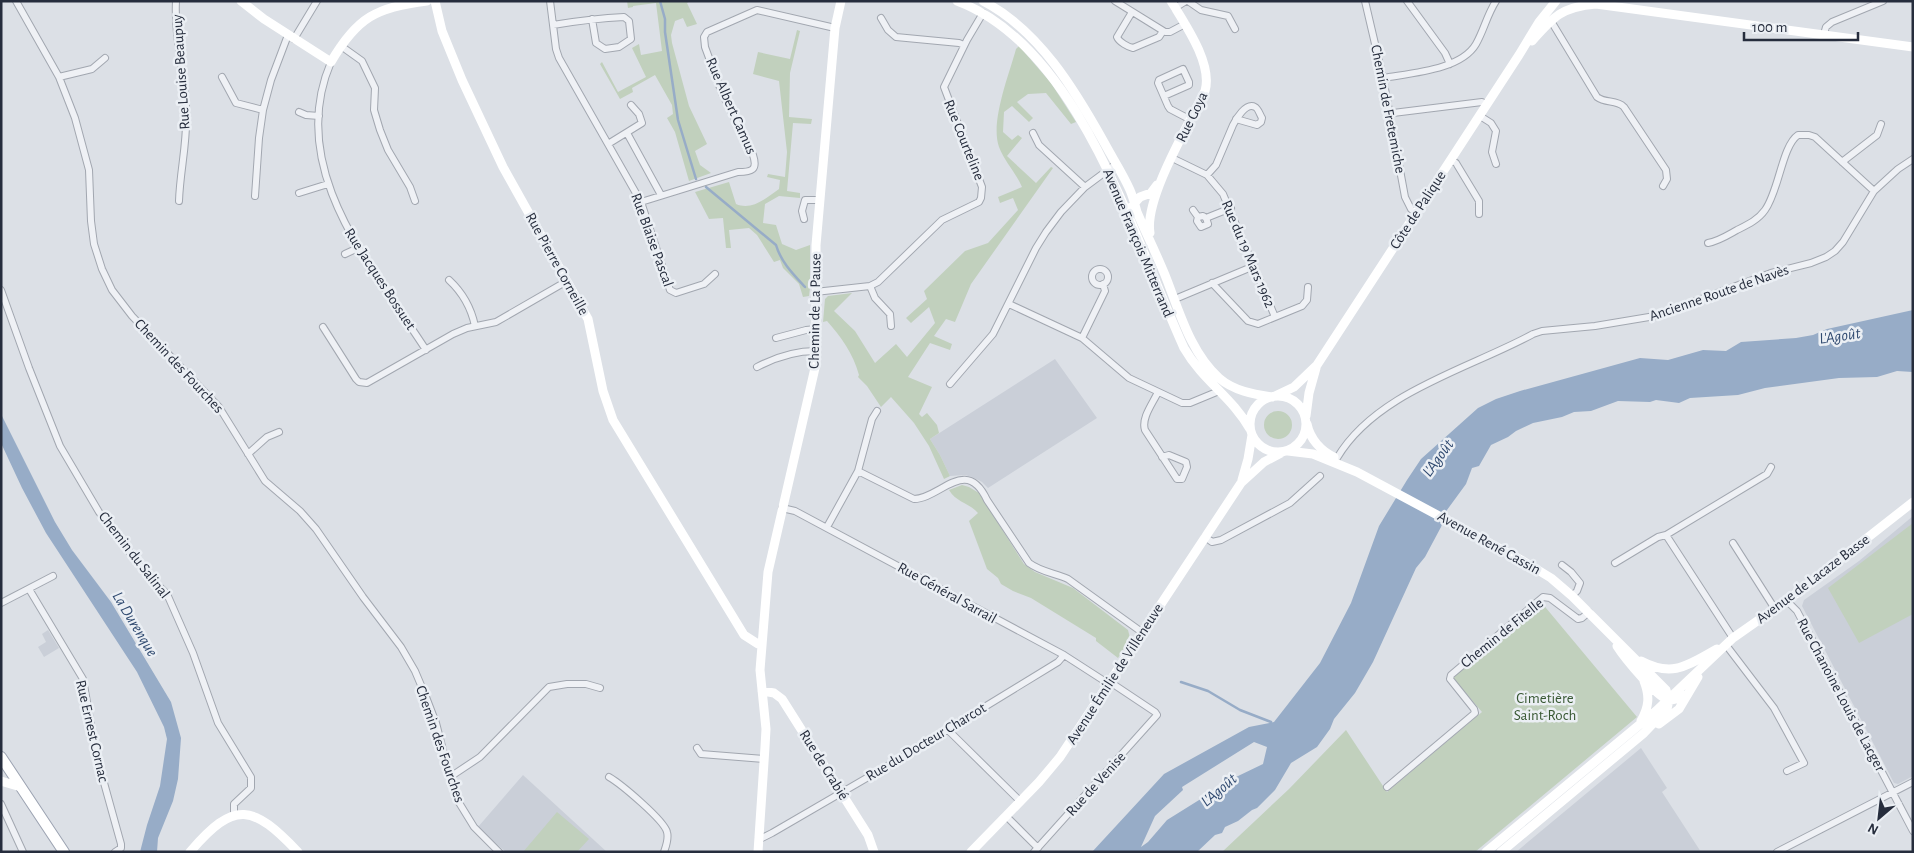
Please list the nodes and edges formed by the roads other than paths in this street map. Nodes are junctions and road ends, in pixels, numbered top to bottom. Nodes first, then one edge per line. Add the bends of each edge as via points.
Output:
1 (16, 1) edge
2 (176, 1) edge
3 (241, 1) edge
4 (316, 1) edge
5 (428, 1) edge
6 (435, 1) edge
7 (550, 1) edge
8 (957, 1) edge
9 (983, 1) edge
10 (1115, 1) edge
11 (1187, 1) edge
12 (1365, 1) edge
13 (1407, 1) edge
14 (1496, 1) edge
15 (1556, 1) edge
16 (1570, 1) edge
17 (1620, 1) edge
18 (1883, 1) edge
19 (840, 2) edge
20 (1587, 3) edge
21 (1173, 4) edge
22 (1640, 10) junction
23 (1132, 12) junction
24 (983, 13) junction
25 (881, 18) dead end
26 (592, 19) junction
27 (1551, 21) junction
28 (1184, 24) junction
29 (553, 25) junction
30 (836, 28) junction
31 (1235, 29) dead end
32 (1163, 31) junction
33 (1824, 34) junction
34 (291, 37) junction
35 (964, 45) junction
36 (341, 46) junction
37 (1913, 47) edge
38 (1520, 55) junction
39 (105, 58) dead end
40 (331, 62) junction
41 (1450, 64) junction
42 (59, 77) junction
43 (222, 77) dead end
44 (1383, 78) junction
45 (1164, 96) junction
46 (1484, 103) junction
47 (631, 105) dead end
48 (263, 110) junction
49 (300, 112) dead end
50 (319, 116) junction
51 (1390, 116) junction
52 (1480, 116) junction
53 (1236, 119) dead end
54 (1191, 120) junction
55 (1881, 124) dead end
56 (627, 133) junction
57 (1033, 133) dead end
58 (608, 144) junction
59 (1172, 158) junction
60 (1913, 159) edge
61 (1451, 160) junction
62 (1842, 162) junction
63 (1116, 164) junction
64 (1496, 164) dead end
65 (1108, 170) junction
66 (1207, 176) junction
67 (1162, 178) junction
68 (328, 184) junction
69 (1663, 186) dead end
70 (1085, 187) junction
71 (1874, 191) junction
72 (299, 193) dead end
73 (661, 195) junction
74 (255, 196) dead end
75 (820, 200) junction
76 (179, 201) dead end
77 (415, 201) dead end
78 (641, 202) junction
79 (1133, 207) junction
80 (1230, 208) junction
81 (1151, 209) junction
82 (1193, 210) dead end
83 (1413, 211) junction
84 (1479, 214) dead end
85 (804, 219) dead end
86 (1152, 243) junction
87 (1708, 243) dead end
88 (358, 248) junction
89 (345, 254) dead end
90 (1254, 266) junction
91 (715, 274) dead end
92 (449, 280) dead end
93 (567, 281) junction
94 (1212, 283) junction
95 (1103, 284) dead end
96 (870, 286) junction
97 (1308, 287) dead end
98 (1, 290) edge
99 (815, 292) junction
100 (1175, 299) junction
101 (1009, 304) junction
102 (1275, 318) junction
103 (475, 326) junction
104 (891, 326) dead end
105 (323, 327) dead end
106 (816, 329) junction
107 (776, 338) dead end
108 (1082, 338) junction
109 (426, 350) junction
110 (816, 351) junction
111 (1317, 365) junction
112 (757, 367) dead end
113 (950, 384) dead end
114 (1219, 391) junction
115 (1158, 392) junction
116 (1273, 396) junction
117 (877, 411) dead end
118 (1306, 420) junction
119 (279, 432) dead end
120 (1251, 432) junction
121 (1284, 452) junction
122 (248, 454) junction
123 (1162, 457) dead end
124 (1337, 458) junction
125 (1772, 467) dead end
126 (858, 471) junction
127 (1358, 472) junction
128 (1320, 476) dead end
129 (1241, 483) junction
130 (1913, 502) edge
131 (782, 508) junction
132 (1913, 510) edge
133 (1900, 514) junction
134 (827, 527) junction
135 (1666, 534) junction
136 (1205, 537) junction
137 (1733, 543) dead end
138 (1615, 563) dead end
139 (1562, 565) dead end
140 (53, 576) dead end
141 (29, 588) junction
142 (1572, 596) junction
143 (1787, 601) junction
144 (1, 603) edge
145 (1776, 609) junction
146 (1589, 612) junction
147 (1607, 632) junction
148 (1143, 633) junction
149 (1733, 638) junction
150 (762, 644) junction
151 (1726, 644) junction
152 (1064, 654) junction
153 (1633, 656) junction
154 (1703, 668) junction
155 (1641, 675) junction
156 (1109, 683) junction
157 (600, 688) dead end
158 (762, 691) junction
159 (1688, 694) junction
160 (1669, 700) junction
161 (1157, 716) joint
162 (1638, 725) junction
163 (947, 729) junction
164 (1644, 733) junction
165 (696, 748) dead end
166 (764, 759) junction
167 (2, 764) edge
168 (1788, 772) dead end
169 (609, 777) dead end
170 (450, 778) junction
171 (1, 781) edge
172 (1913, 782) edge
173 (21, 787) junction
174 (1387, 787) dead end
175 (1893, 792) junction
176 (841, 793) junction
177 (1020, 802) junction
178 (1, 804) edge
179 (234, 816) junction
180 (1006, 816) junction
181 (1913, 831) edge
182 (759, 837) junction
183 (1510, 838) junction
184 (1036, 850) edge
185 (23, 852) edge
186 (64, 852) edge
187 (116, 852) edge
188 (190, 852) edge
189 (298, 852) edge
190 (499, 852) edge
191 (664, 852) edge
192 (758, 852) edge
193 (874, 852) edge
194 (971, 852) edge
195 (1486, 852) edge
196 (1501, 852) edge
197 (1777, 852) edge

1 - 42 street, Chemin des Fourches
2 - 76 street, Rue Louise Beaupuy via 187,127
3 - 34 street
4 - 34 street
5 - 36 street, Rue Jacques Bossuet via 403,4 379,12 363,21
6 - 93 street, Rue Pierre Corneille via 442,31 478,115 503,167
7 - 29 street, Rue Blaise Pascal
8 - 24 street, Avenue François Mitterrand
9 - 63 street, Avenue François Mitterrand via 1024,31 1052,61 1079,99
10 - 23 street
11 - 21 street
11 - 31 street via 1201,10 1228,16
12 - 44 street, Chemin de Fretemiche
13 - 41 street
14 - 41 street via 1472,49
15 - 38 street
16 - 20 street via 1578,5
17 - 22 street
18 - 33 street via 1832,22
19 - 30 street, Chemin de La Pause
20 - 22 street
20 - 27 street via 1562,11
21 - 28 street, Rue Goya
22 - 33 street
23 - 32 street
23 - 32 street via 1117,38 1119,41 1133,48 1158,37
24 - 35 street, Rue Courteline
24 - 65 street, Avenue François Mitterrand via 1017,40 1054,80
25 - 35 street via 896,37
26 - 26 street via 626,18 631,39 619,47 604,49 596,43
26 - 29 street
27 - 38 street
27 - 69 street via 1597,98 1619,103 1630,115 1666,170 1667,179
28 - 32 street via 1170,32
28 - 54 street, Rue Goya via 1207,76 1205,91
29 - 58 street, Rue Blaise Pascal via 560,58
30 - 73 street, Rue Albert Camus via 757,10 707,32 705,47 722,94 756,164 752,170
30 - 75 street, Chemin de La Pause
33 - 37 street
34 - 40 street
34 - 48 street via 271,80
35 - 96 street, Rue Courteline via 944,90 982,187 982,198 975,205 942,220
36 - 40 street, Rue Jacques Bossuet
36 - 77 street via 362,61 375,88 374,110 380,130
38 - 46 street, Côte de Palique
39 - 42 street via 92,69
40 - 50 street, Rue Jacques Bossuet via 324,81
41 - 44 street
42 - 122 street, Chemin des Fourches via 87,160 93,236 106,279 126,309 219,407
43 - 48 street via 236,103
44 - 51 street, Chemin de Fretemiche
45 - 45 street via 1158,81 1183,69 1188,85
45 - 54 street via 1171,110
46 - 51 street via 1394,112
46 - 52 street, Côte de Palique
47 - 56 street via 642,123
48 - 74 street
49 - 50 street
50 - 68 street, Rue Jacques Bossuet
51 - 83 street, Chemin de Fretemiche via 1405,197
52 - 61 street, Côte de Palique
52 - 64 street via 1496,131 1492,152
53 - 66 street via 1216,165
54 - 59 street, Rue Goya
55 - 62 street via 1877,135
56 - 58 street
56 - 73 street, Rue Blaise Pascal
57 - 70 street via 1039,145
58 - 78 street, Rue Blaise Pascal
59 - 66 street, Rue du 19 Mars 1962
59 - 67 street, Rue Goya
60 - 71 street, Ancienne Route de Navès
61 - 83 street, Côte de Palique
61 - 84 street via 1479,201
62 - 71 street
62 - 87 street via 1815,137 1798,135 1790,146 1774,193 1762,214 1751,223
63 - 65 street
63 - 79 street, Avenue François Mitterrand via 1135,196
65 - 70 street
65 - 79 street, Avenue François Mitterrand
66 - 80 street, Rue du 19 Mars 1962
67 - 79 street, Rue Goya via 1151,193
67 - 81 street, Rue Goya
68 - 72 street
68 - 88 street, Rue Jacques Bossuet
70 - 101 street via 1061,212 1036,248
71 - 124 street, Ancienne Route de Navès via 1839,247 1830,254 1655,316 1595,326 1542,330 1399,400 1362,427
73 - 78 street, Rue Albert Camus
75 - 85 street via 804,200
75 - 99 street, Chemin de La Pause
78 - 91 street, Rue Blaise Pascal via 671,292 704,284
79 - 81 street via 1143,212
79 - 86 street, Avenue François Mitterrand
79 - 114 street, Avenue François Mitterrand via 1184,348 1198,370
80 - 82 street via 1206,218 1198,217
80 - 90 street, Rue du 19 Mars 1962
81 - 86 street, Rue Goya via 1149,228
83 - 111 street, Côte de Palique
86 - 100 street, Avenue François Mitterrand
88 - 89 street
88 - 109 street, Rue Jacques Bossuet
90 - 94 street
90 - 102 street, Rue du 19 Mars 1962
92 - 103 street via 459,289 472,311
93 - 103 street via 496,322
93 - 150 street, Rue Pierre Corneille via 588,319 603,391 613,420 744,635
94 - 100 street
94 - 102 street via 1252,323 1261,324
95 - 108 street via 1105,292
96 - 99 street
96 - 104 street via 875,298 890,314
97 - 102 street via 1305,303
98 - 179 street, Chemin du Salinal via 60,446 99,512 145,572 167,594 218,723 252,777 251,788 234,804
99 - 106 street, Chemin de La Pause
100 - 116 street, Avenue François Mitterrand via 1194,345 1217,376 1239,390
101 - 108 street
101 - 113 street via 989,340
103 - 109 street
105 - 109 street via 356,379 363,383 371,382
106 - 107 street
106 - 110 street, Chemin de La Pause
108 - 115 street via 1129,378
110 - 112 street via 798,353
110 - 131 street, Chemin de La Pause via 808,402
111 - 116 street, Côte de Palique via 1294,387
111 - 118 street, Côte de Palique
114 - 115 street via 1186,404
114 - 120 street, Avenue François Mitterrand via 1236,408
115 - 123 street via 1144,426
116 - 118 street via 1290,399 1302,409
116 - 120 street via 1252,412
117 - 126 street
118 - 121 street via 1306,430 1300,443
118 - 124 street, Avenue René Cassin via 1308,430 1319,445
119 - 122 street via 267,437
120 - 121 street via 1263,449
120 - 129 street, Avenue Émilie de Villeneuve
121 - 127 street, Avenue René Cassin via 1313,454
121 - 129 street, Avenue Émilie de Villeneuve via 1264,462
122 - 170 street, Chemin des Fourches via 269,486 316,529 405,653 436,723
124 - 127 street, Avenue René Cassin
125 - 135 street via 1767,474
126 - 134 street
126 - 148 street via 914,498 921,498 954,481 974,483 982,490 1025,559 1077,584
127 - 142 street, Avenue René Cassin via 1551,578
128 - 136 street via 1290,503 1221,540 1212,542
129 - 136 street, Avenue Émilie de Villeneuve
130 - 133 street, Avenue de Lacaze Basse
131 - 134 street, Rue Général Sarrail
131 - 150 street, Chemin de La Pause via 768,572
132 - 133 street
133 - 143 street, Avenue de Lacaze Basse
134 - 152 street, Rue Général Sarrail
135 - 138 street
135 - 149 street
136 - 148 street, Avenue Émilie de Villeneuve
137 - 145 street
139 - 142 street via 1580,583
140 - 141 street
141 - 144 street
141 - 187 street, Rue Ernest Cornac via 83,680 96,754 121,844
142 - 146 street, Avenue René Cassin
143 - 145 street, Avenue de Lacaze Basse
143 - 175 street, Rue Chanoine Louis de Lacger via 1797,610
145 - 149 street, Avenue de Lacaze Basse
146 - 147 street, Avenue René Cassin
146 - 174 street, Chemin de Fitelle via 1578,619 1550,598 1543,597 1451,675 1450,679 1475,713
147 - 153 street
147 - 155 street
148 - 156 street, Avenue Émilie de Villeneuve
149 - 151 street, Avenue de Lacaze Basse
150 - 158 street, Chemin de La Pause
151 - 153 street via 1675,670 1660,669
151 - 154 street
151 - 168 street via 1774,708 1804,763
152 - 156 street, Rue Général Sarrail
152 - 163 street, Rue du Docteur Charcot via 1058,662
153 - 160 street via 1666,690
154 - 159 street
154 - 160 street
155 - 160 street via 1660,696
155 - 162 street via 1648,702
156 - 161 street, Rue Général Sarrail
156 - 177 street, Avenue Émilie de Villeneuve via 1060,757
157 - 170 street via 586,684 548,687 480,757
158 - 166 street, Chemin de La Pause via 766,729
158 - 176 street, Rue de Crabié via 774,693 782,699
159 - 160 street
159 - 164 street via 1674,714
160 - 162 street
160 - 164 street via 1666,712
161 - 184 street, Rue de Venise
162 - 183 street
163 - 176 street, Rue du Docteur Charcot
163 - 177 street
164 - 183 street
165 - 166 street via 701,754
166 - 182 street, Chemin de La Pause
167 - 173 main road
169 - 191 street via 662,824 668,838
170 - 190 street, Chemin des Fourches via 470,822
171 - 173 street
172 - 175 street
173 - 186 main road
175 - 181 street, Rue Chanoine Louis de Lacger
175 - 197 street
176 - 182 street, Rue du Docteur Charcot via 772,833
176 - 193 street, Rue de Crabié via 868,835
177 - 180 street, Avenue Émilie de Villeneuve
178 - 185 street
179 - 188 street via 214,829
179 - 189 street via 247,813 261,819
180 - 184 street
180 - 194 street, Avenue Émilie de Villeneuve
182 - 192 street, Chemin de La Pause
183 - 195 street
183 - 196 street

